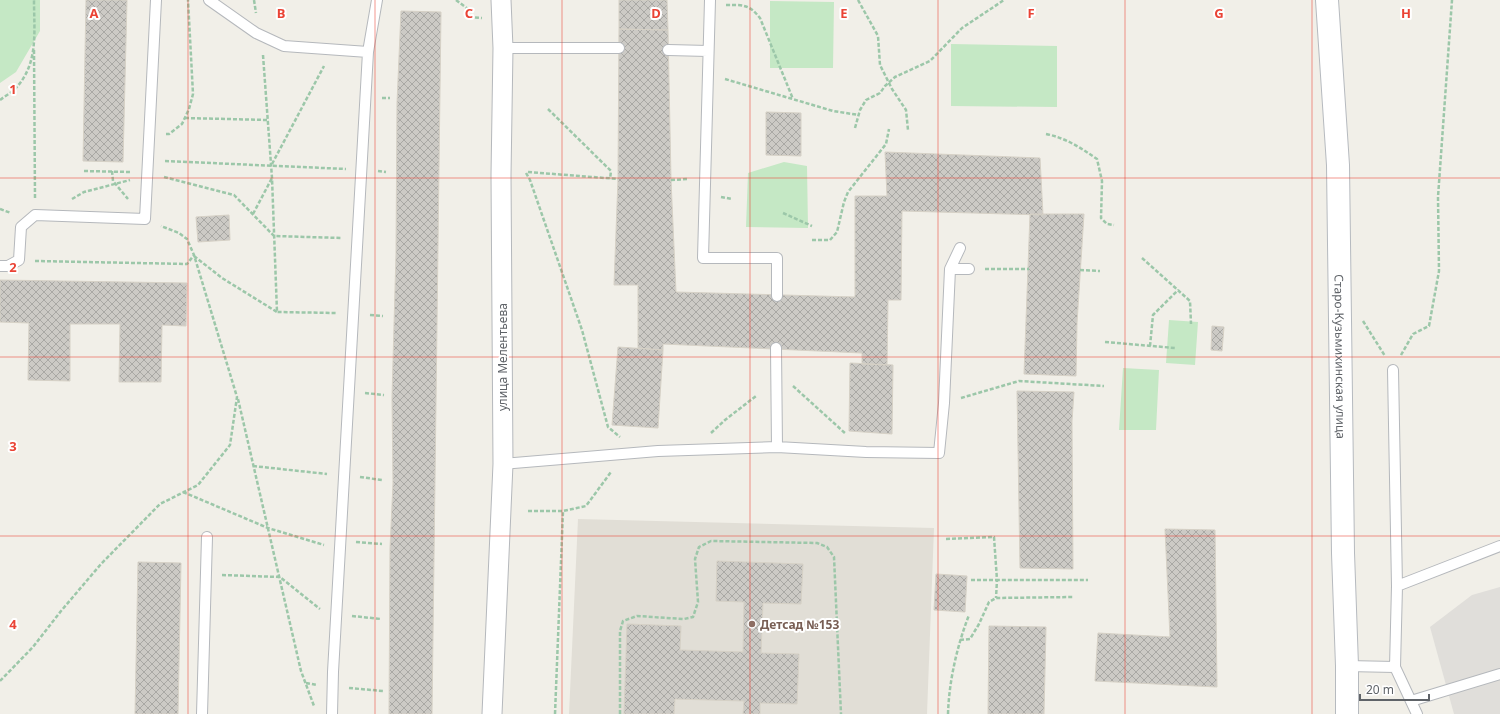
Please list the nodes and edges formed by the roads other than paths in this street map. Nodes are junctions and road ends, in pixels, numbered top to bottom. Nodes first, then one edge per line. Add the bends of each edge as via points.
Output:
1 (156, 0) edge
2 (209, 0) edge
3 (377, 0) edge
4 (501, 0) edge
5 (1327, 0) edge
6 (710, 3) edge
7 (503, 48) junction
8 (620, 48) dead end
9 (668, 50) dead end
10 (708, 51) junction
11 (368, 52) junction
12 (960, 248) dead end
13 (0, 266) edge
14 (950, 269) junction
15 (969, 270) road end
16 (777, 296) dead end
17 (776, 348) dead end
18 (1393, 370) road end
19 (777, 447) junction
20 (503, 464) junction
21 (208, 538) dead end
22 (1500, 546) edge
23 (1397, 586) junction
24 (1347, 666) junction
25 (1395, 667) junction
26 (1500, 674) edge
27 (1411, 701) junction
28 (202, 714) edge
29 (332, 714) edge
30 (492, 714) edge
31 (1347, 714) edge
32 (1417, 714) edge

1 - 13 lane via 145,220 35,215 21,226 19,260 8,266
2 - 11 lane via 261,36 284,46
3 - 11 lane
4 - 7 street, улица Мелентьева
5 - 24 main road, Старо-Кузьмихинская улица via 1338,165
6 - 10 lane
7 - 8 lane
7 - 20 street, улица Мелентьева
9 - 10 lane
10 - 16 lane via 703,258 777,258
11 - 29 lane
12 - 14 lane
14 - 15 lane
14 - 19 lane via 944,403 939,453
17 - 19 lane
18 - 23 lane
19 - 20 lane via 642,452
20 - 30 street, улица Мелентьева
21 - 28 lane
22 - 23 lane
23 - 25 lane
24 - 25 lane
24 - 31 main road, Старо-Кузьмихинская улица
25 - 27 lane
26 - 27 lane
27 - 32 lane

